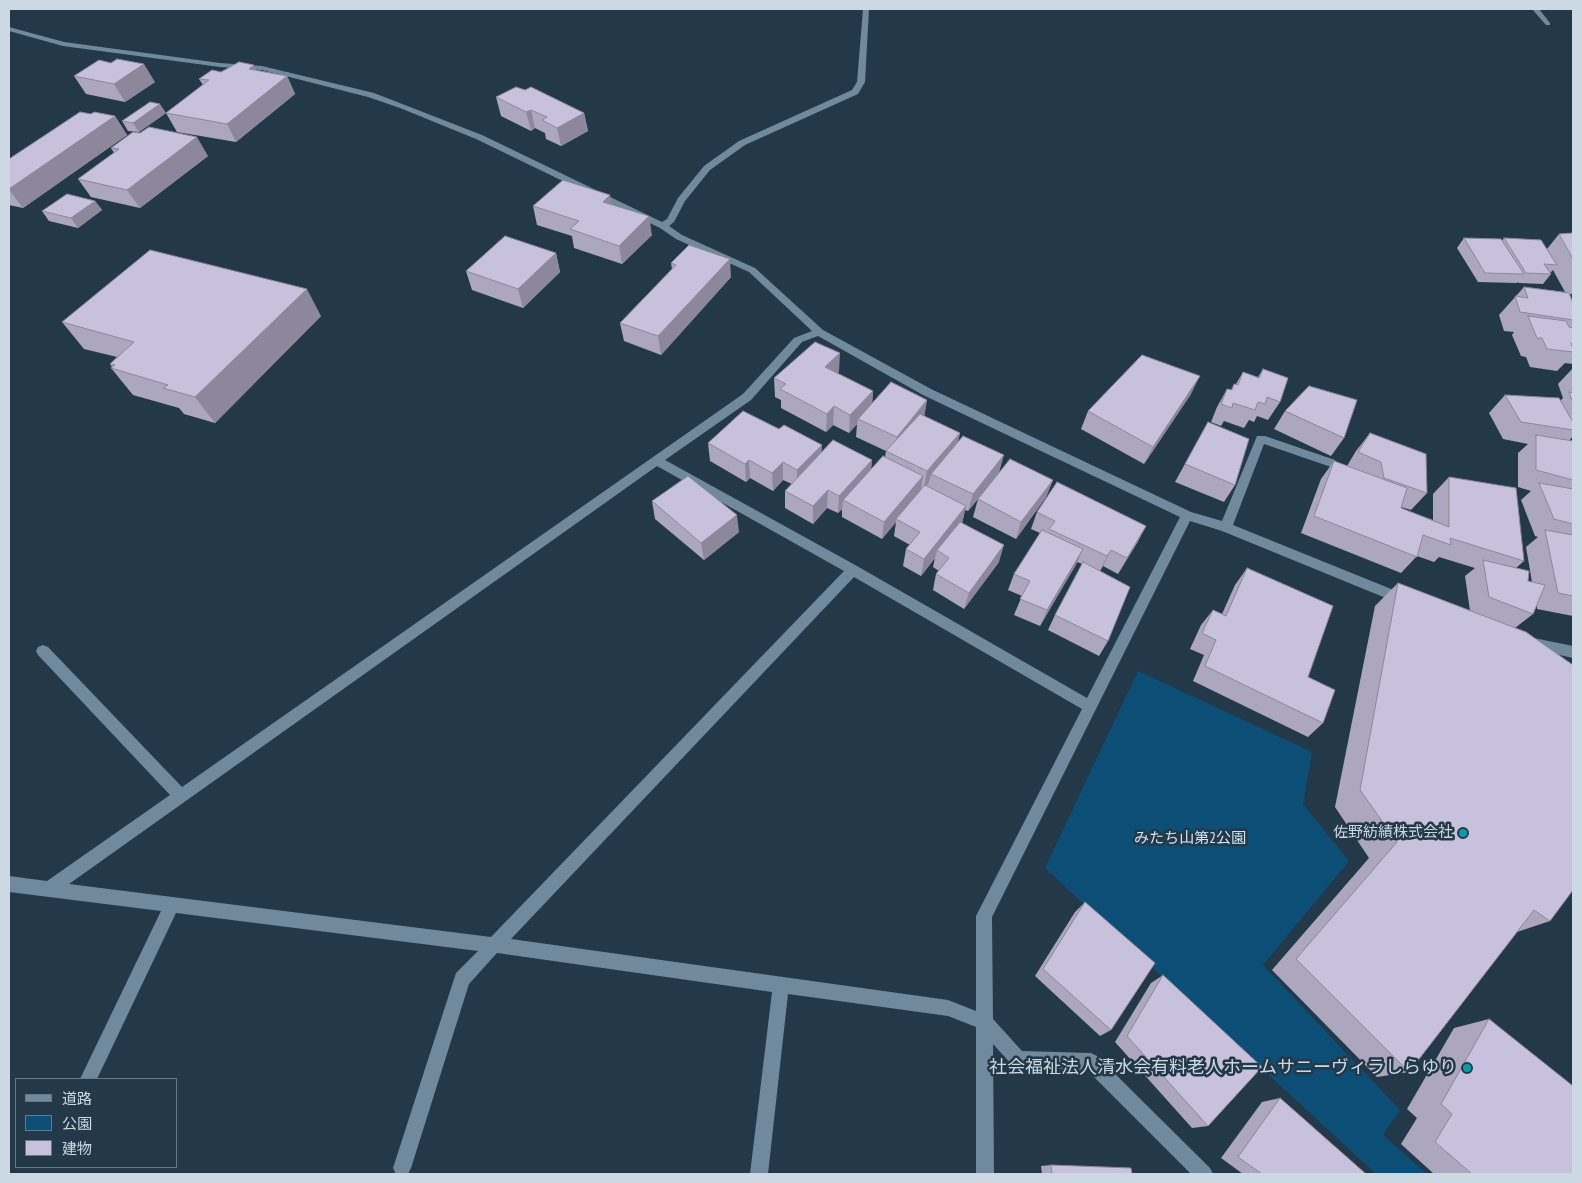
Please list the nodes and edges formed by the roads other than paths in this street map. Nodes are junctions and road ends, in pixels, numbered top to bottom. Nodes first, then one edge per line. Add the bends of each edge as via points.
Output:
1 (866, 9) edge
2 (1535, 9) edge
3 (1548, 24) dead end
4 (9, 29) edge
5 (663, 226) junction
6 (819, 332) junction
7 (657, 461) junction
8 (1331, 463) edge
9 (1187, 514) junction
10 (1226, 527) junction
11 (853, 570) junction
12 (1408, 602) edge
13 (1518, 641) edge
14 (43, 651) dead end
15 (1573, 652) edge
16 (1091, 707) junction
17 (181, 796) junction
18 (9, 884) edge
19 (50, 888) junction
20 (172, 904) junction
21 (494, 945) junction
22 (781, 985) junction
23 (984, 1022) junction
24 (88, 1078) edge
25 (402, 1168) dead end
26 (759, 1174) edge
27 (985, 1174) edge
28 (1204, 1174) edge

1 - 5 street via 861,82 855,92 742,143 707,168
2 - 3 street
4 - 5 street via 63,44 262,68 371,95 479,137
5 - 6 street via 679,237 752,270
6 - 7 street via 798,340 747,397
6 - 9 street via 927,392
7 - 11 street
7 - 17 street
8 - 10 street via 1261,439
9 - 10 street
9 - 16 street
10 - 12 street
11 - 16 street
11 - 21 street
13 - 15 street
14 - 17 street
16 - 23 street via 984,916
17 - 19 street
18 - 19 street
19 - 20 street
20 - 21 street
20 - 24 street
21 - 22 street
21 - 25 street via 462,979
22 - 23 street via 948,1008
22 - 26 street
23 - 27 street
23 - 28 street via 1018,1059 1091,1062

